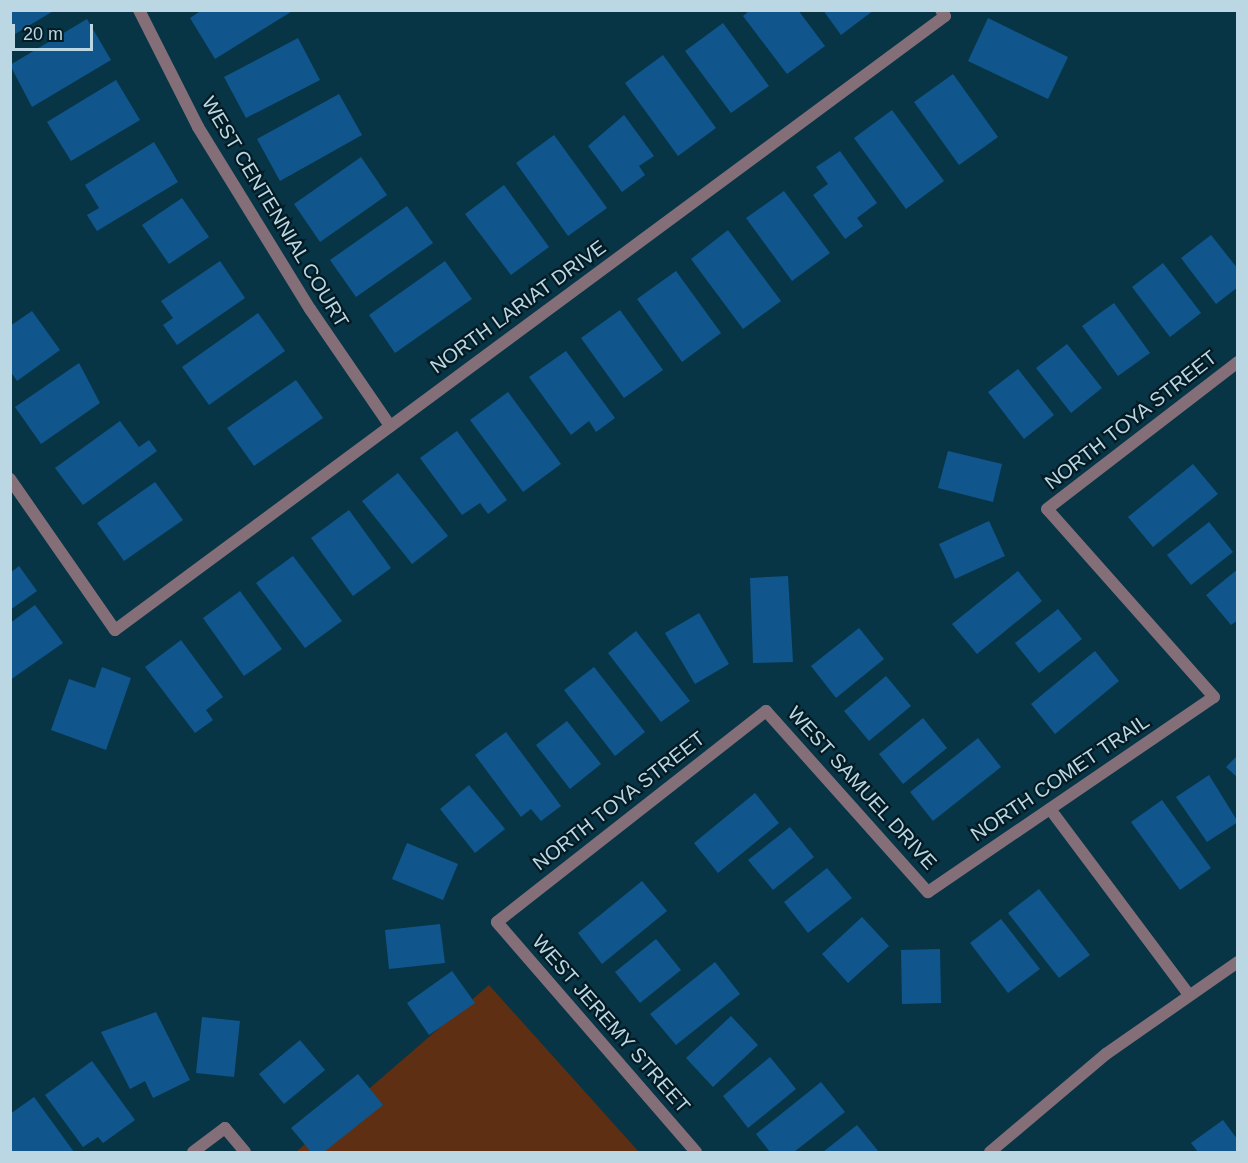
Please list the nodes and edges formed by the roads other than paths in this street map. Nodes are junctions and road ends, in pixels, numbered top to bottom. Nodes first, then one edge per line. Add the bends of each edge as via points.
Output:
1 (139, 10) edge
2 (943, 13) edge
3 (1238, 362) edge
4 (390, 426) junction
5 (10, 479) edge
6 (1214, 697) joint
7 (766, 711) joint
8 (1050, 809) junction
9 (928, 892) joint
10 (497, 922) joint
11 (1238, 962) edge
12 (1189, 995) junction
13 (193, 1152) edge
14 (246, 1152) edge
15 (696, 1152) edge
16 (990, 1152) edge

1 - 4 street, WEST CENTENNIAL COURT via 198,127 310,309
2 - 4 street, NORTH LARIAT DRIVE
3 - 6 street, NORTH TOYA STREET via 1047,509
4 - 5 street, NORTH LARIAT DRIVE via 115,630
6 - 8 street, NORTH COMET TRAIL
7 - 9 street, WEST SAMUEL DRIVE
7 - 10 street, NORTH TOYA STREET
8 - 9 street, NORTH COMET TRAIL
8 - 12 street
10 - 15 street, WEST JEREMY STREET
11 - 12 street
12 - 16 street via 1106,1054
13 - 14 street via 225,1128

